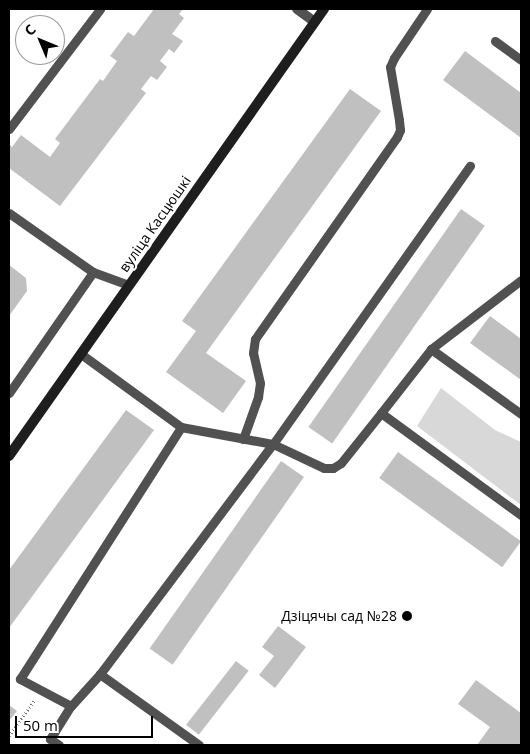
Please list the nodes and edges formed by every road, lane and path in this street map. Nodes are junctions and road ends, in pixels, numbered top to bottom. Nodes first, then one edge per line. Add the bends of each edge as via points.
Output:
1 (100, 9) edge
2 (297, 9) edge
3 (324, 9) edge
4 (427, 9) edge
5 (315, 22) junction
6 (495, 41) dead end
7 (521, 60) edge
8 (9, 129) edge
9 (470, 166) dead end
10 (9, 213) edge
11 (93, 272) junction
12 (521, 280) edge
13 (129, 285) junction
14 (431, 349) junction
15 (81, 354) junction
16 (9, 392) edge
17 (381, 413) junction
18 (521, 414) edge
19 (181, 427) junction
20 (243, 439) junction
21 (273, 444) junction
22 (9, 456) edge
23 (521, 515) edge
24 (100, 674) junction
25 (42, 690) junction
26 (71, 706) junction
27 (9, 736) edge
28 (60, 745) edge
29 (199, 745) edge

1 - 8 lane
2 - 5 street
3 - 5 street, вуліца Касцюшкі
4 - 20 lane via 390,68 400,130 255,339 253,353 260,383
5 - 13 street, вуліца Касцюшкі
6 - 7 lane
9 - 21 lane
10 - 11 lane
11 - 13 lane
11 - 16 lane
12 - 14 lane
13 - 15 street, вуліца Касцюшкі
14 - 17 lane
14 - 18 lane
15 - 19 lane
15 - 22 street, вуліца Касцюшкі
17 - 21 lane via 341,463 333,468 324,468
17 - 23 lane
19 - 20 lane
19 - 25 lane via 20,678
20 - 21 lane
21 - 24 lane
24 - 26 lane
24 - 29 lane
25 - 26 lane
25 - 27 path
26 - 28 lane via 50,739

